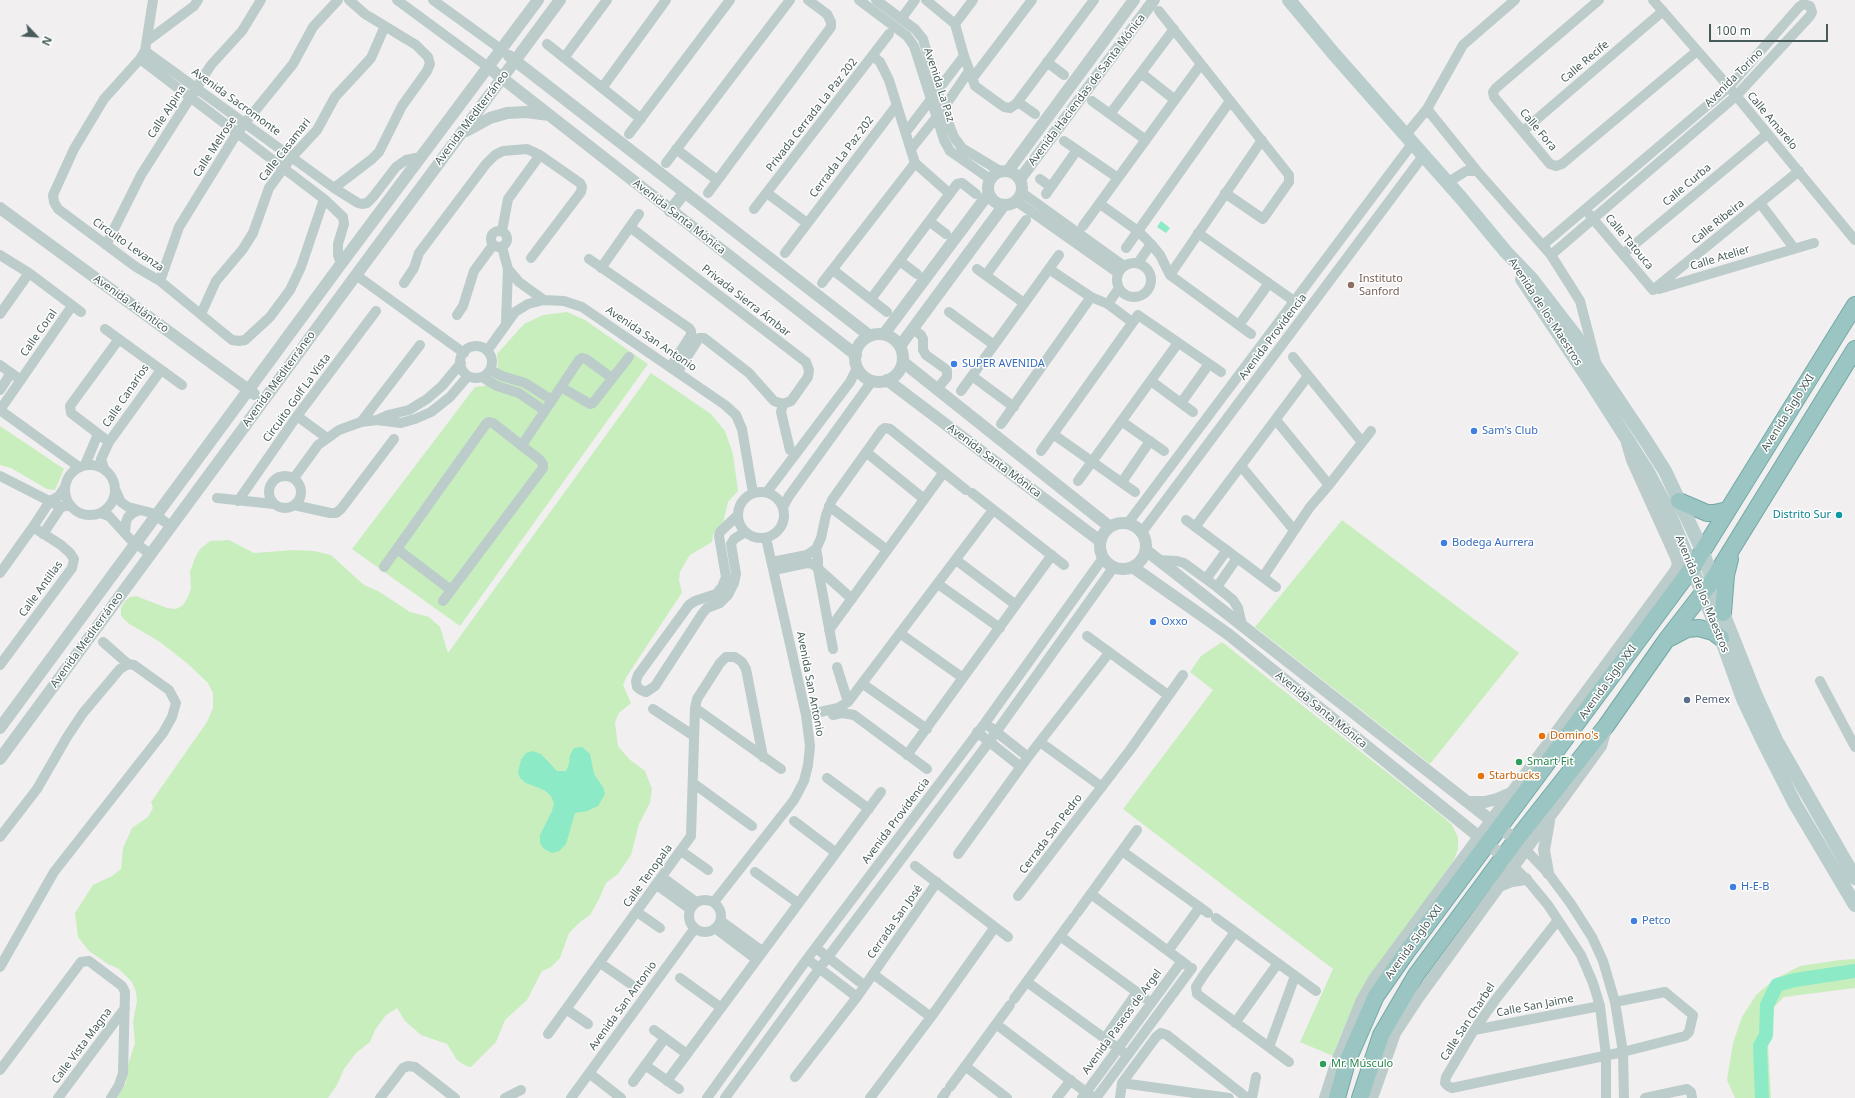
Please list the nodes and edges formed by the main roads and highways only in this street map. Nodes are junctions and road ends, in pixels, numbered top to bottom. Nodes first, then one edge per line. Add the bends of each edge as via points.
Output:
1 (1289, 0) edge
2 (1855, 304) edge
3 (1855, 349) edge
4 (1594, 375) junction
5 (1679, 500) junction
6 (1728, 510) junction
7 (1736, 541) junction
8 (1703, 552) junction
9 (1692, 568) junction
10 (1712, 581) junction
11 (1702, 594) junction
12 (1723, 613) junction
13 (1721, 638) junction
14 (1667, 639) junction
15 (1534, 782) junction
16 (1514, 791) road end
17 (1855, 878) edge
18 (1855, 905) edge
19 (1366, 1096) edge
20 (1337, 1098) edge

1 - 4 main road, Avenida de los Maestros via 1506,252 1524,283
2 - 6 highway, Avenida Siglo XXI
3 - 7 highway, Avenida Siglo XXI
4 - 5 main road, Avenida de los Maestros via 1665,471
4 - 9 main road, Avenida de los Maestros via 1667,508
5 - 6 highway via 1707,512
5 - 8 main road, Avenida de los Maestros
6 - 8 highway, Avenida Siglo XXI
7 - 10 highway, Avenida Siglo XXI
7 - 12 highway via 1726,575
8 - 9 highway, Avenida Siglo XXI
8 - 10 main road, Avenida de los Maestros
9 - 11 main road, Avenida de los Maestros
9 - 15 highway, Avenida Siglo XXI via 1666,594 1572,722
10 - 11 highway, Avenida Siglo XXI
10 - 12 main road, Avenida de los Maestros
11 - 13 main road, Avenida de los Maestros
11 - 14 highway, Avenida Siglo XXI
12 - 17 main road, Avenida de los Maestros via 1776,740
13 - 14 highway via 1707,629 1694,628
13 - 18 main road, Avenida de los Maestros via 1743,699 1769,753 1795,804
14 - 19 highway, Avenida Siglo XXI via 1462,924 1416,975 1381,1035
15 - 16 highway
15 - 20 highway, Avenida Siglo XXI via 1496,823 1406,952 1371,994

